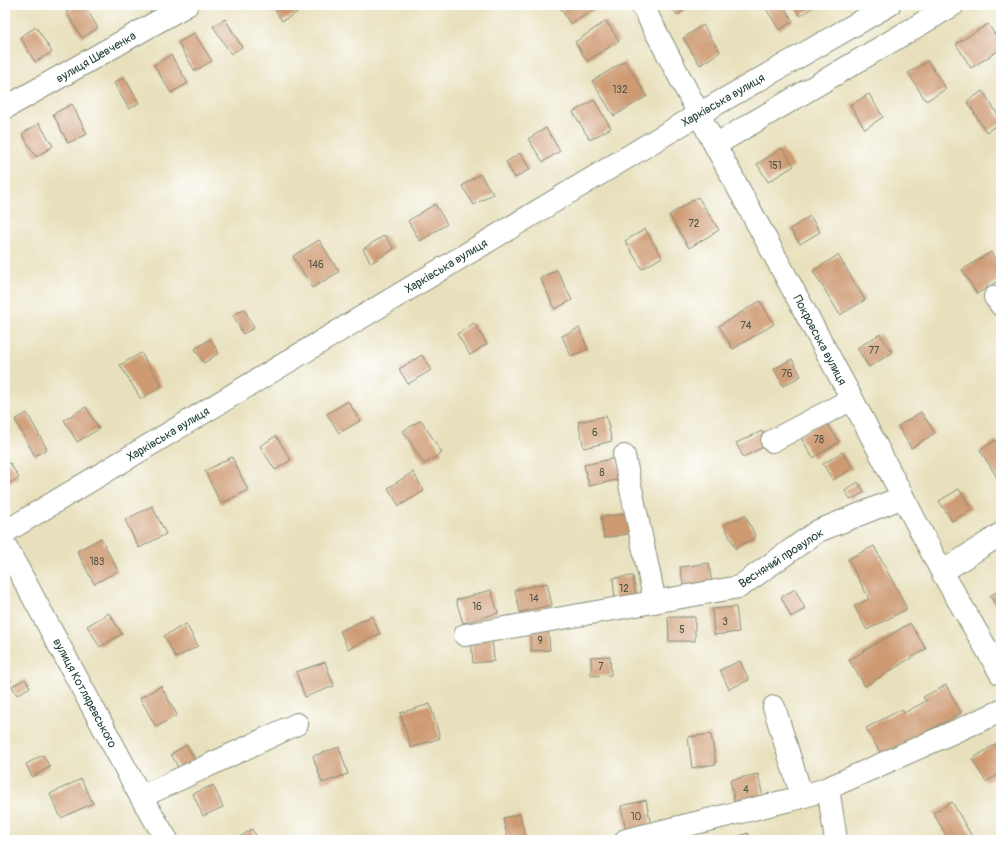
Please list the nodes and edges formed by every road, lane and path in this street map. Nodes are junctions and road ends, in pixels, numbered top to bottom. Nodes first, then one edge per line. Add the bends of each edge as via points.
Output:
1 (187, 5) edge
2 (642, 5) edge
3 (889, 5) edge
4 (953, 5) edge
5 (5, 108) edge
6 (699, 114) junction
7 (715, 145) junction
8 (852, 399) junction
9 (772, 441) dead end
10 (624, 456) dead end
11 (903, 497) junction
12 (5, 532) edge
13 (1001, 534) edge
14 (5, 545) edge
15 (942, 572) junction
16 (655, 602) junction
17 (465, 635) dead end
18 (1001, 674) edge
19 (774, 707) dead end
20 (1001, 711) edge
21 (297, 724) dead end
22 (828, 788) junction
23 (141, 797) junction
24 (802, 797) junction
25 (167, 840) edge
26 (626, 840) edge
27 (836, 840) edge

1 - 5 street, вулиця Шевченка
2 - 6 street, Покровська вулиця
3 - 6 street, Харківська вулиця
4 - 7 street
6 - 7 street, Покровська вулиця
6 - 12 street, Харківська вулиця
7 - 8 street, Покровська вулиця
8 - 9 street
8 - 11 street, Покровська вулиця
10 - 16 street
11 - 15 street, Покровська вулиця
11 - 16 street, Весняний провулок via 818,531 739,587
13 - 15 street
14 - 23 street, вулиця Котляревського
15 - 18 street, Покровська вулиця
16 - 17 street, Весняний провулок
19 - 24 street
20 - 22 street
21 - 23 street
22 - 24 street
22 - 27 street
23 - 25 street, вулиця Котляревського
24 - 26 street

